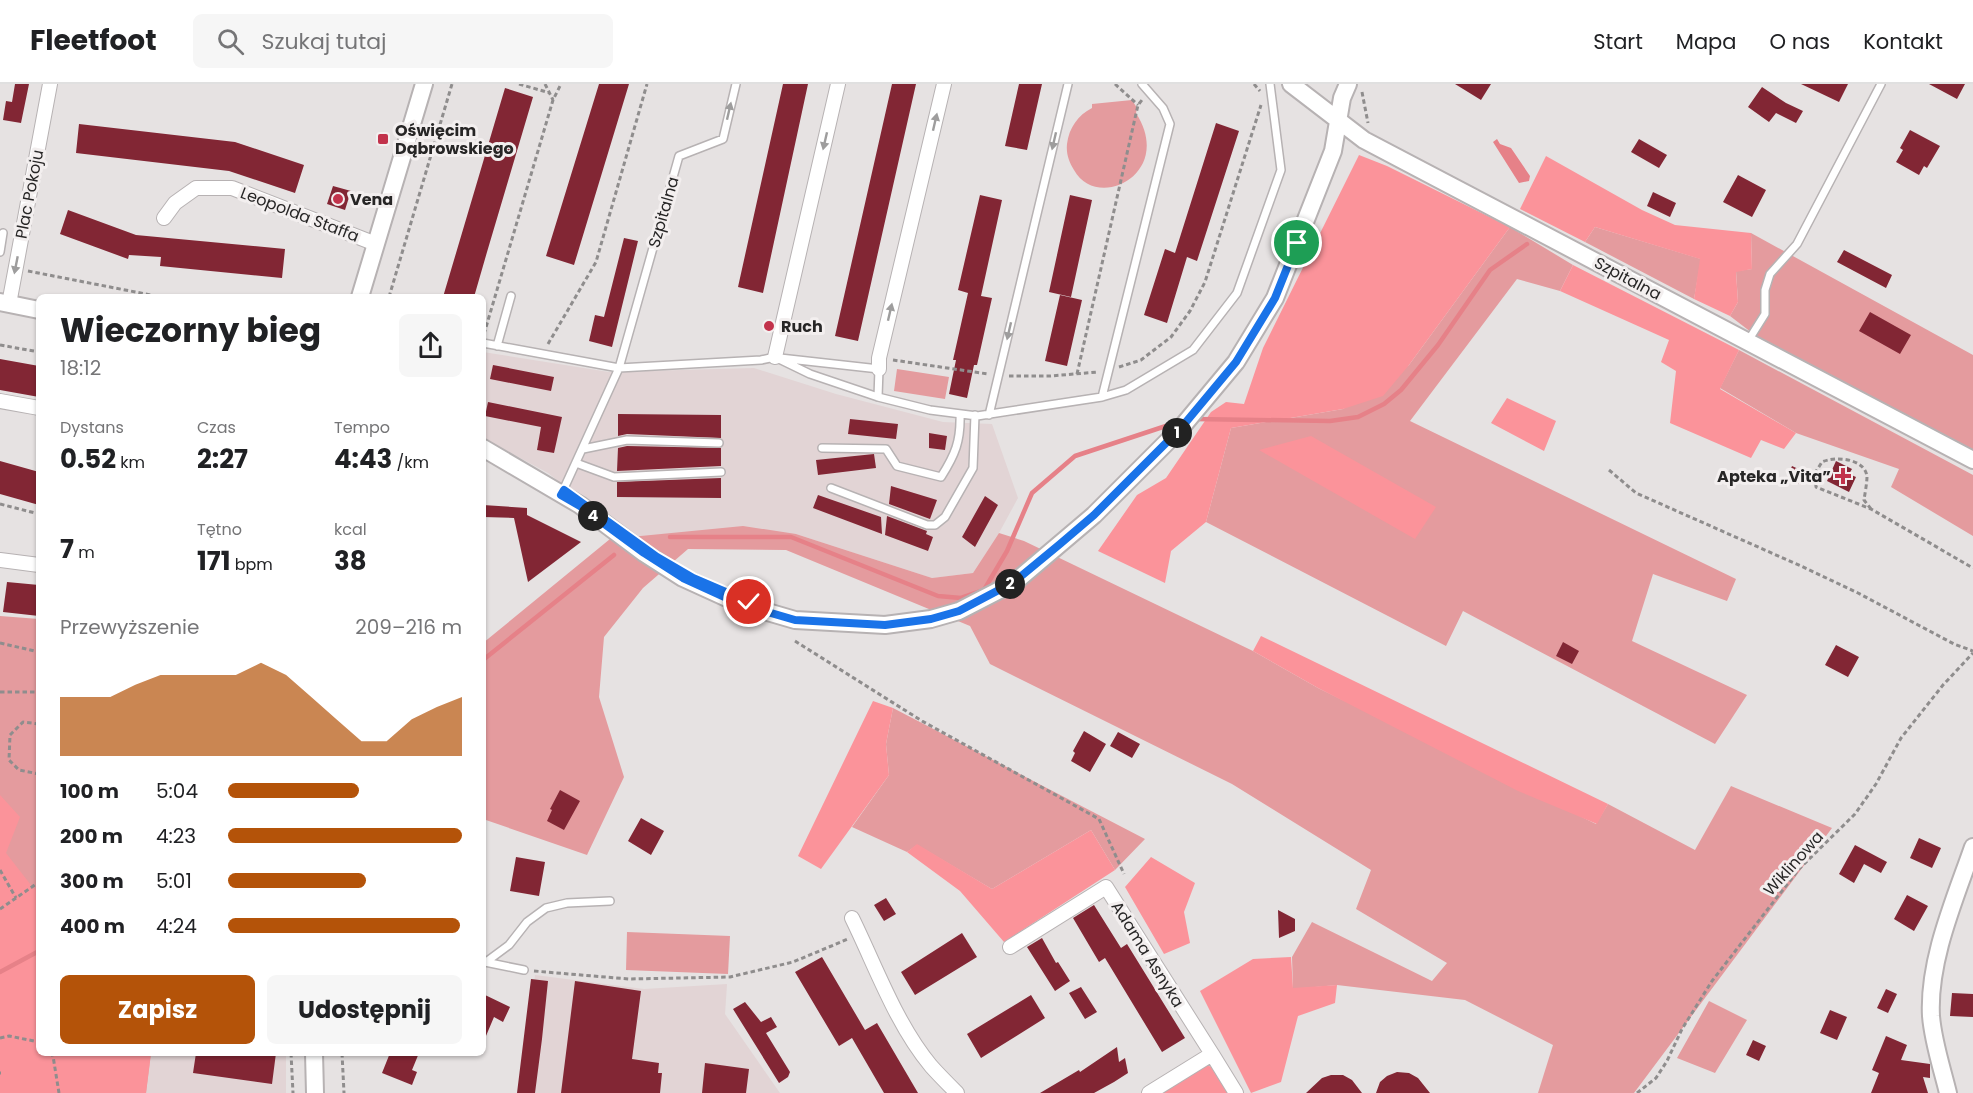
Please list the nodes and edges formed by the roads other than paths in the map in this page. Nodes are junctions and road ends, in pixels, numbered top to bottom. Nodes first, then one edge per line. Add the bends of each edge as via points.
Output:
1 (50, 84) edge
2 (424, 84) edge
3 (736, 84) edge
4 (838, 84) edge
5 (944, 84) edge
6 (1068, 84) edge
7 (1142, 84) edge
8 (1270, 84) edge
9 (1881, 84) edge
10 (1355, 85) edge
11 (1301, 89) edge
12 (1338, 122) junction
13 (164, 218) dead end
14 (3, 233) dead end
15 (376, 244) junction
16 (0, 252) edge
17 (361, 294) edge
18 (511, 296) dead end
19 (4, 303) edge
20 (36, 309) edge
21 (1748, 341) junction
22 (486, 342) edge
23 (497, 346) junction
24 (775, 357) junction
25 (879, 364) junction
26 (619, 368) junction
27 (878, 397) junction
28 (1102, 398) junction
29 (0, 401) edge
30 (36, 407) edge
31 (960, 414) junction
32 (975, 415) junction
33 (989, 415) junction
34 (719, 443) dead end
35 (822, 448) dead end
36 (583, 449) junction
37 (486, 450) edge
38 (1973, 460) edge
39 (576, 463) junction
40 (721, 472) dead end
41 (831, 488) dead end
42 (561, 495) junction
43 (0, 560) edge
44 (36, 565) edge
45 (1973, 847) edge
46 (610, 901) dead end
47 (852, 918) dead end
48 (1011, 948) dead end
49 (486, 961) edge
50 (486, 962) edge
51 (524, 970) road end
52 (1212, 1054) junction
53 (314, 1056) edge
54 (315, 1093) edge
55 (957, 1093) edge
56 (1149, 1093) edge
57 (1236, 1093) edge
58 (1948, 1093) edge

1 -> 19 street, Plac Pokoju via 15,269
2 - 15 street
26 -> 3 lane, Szpitalna via 680,156 723,139
4 -> 24 street
25 -> 5 street
6 -> 33 lane
7 - 28 lane via 1163,108 1170,124
8 - 28 lane via 1281,170 1237,293 1193,350 1126,390
9 - 21 lane via 1797,244 1770,274 1765,314
10 - 12 street via 1342,98
11 - 12 street, Szpitalna
12 - 21 street, Szpitalna via 1371,144
12 - 42 street via 1333,151 1275,298 1236,362 1181,428 1094,515 1014,582 959,611 885,625 795,620 740,604 683,578
13 - 15 street, Leopolda Staffa via 196,188 232,188
14 - 16 lane
15 - 17 street
18 - 23 lane
19 - 20 street
21 - 38 street, Szpitalna
22 - 23 lane
23 - 26 lane
24 - 25 lane
24 - 26 lane
24 - 27 lane via 810,374
25 - 27 lane
26 - 36 lane
27 - 31 lane via 930,411
28 - 33 lane
29 - 30 street
31 - 32 lane
31 - 35 lane via 961,433 952,460 940,477 897,466 886,448
32 - 33 lane
32 - 41 lane via 973,468 945,517 935,525
34 - 36 lane via 627,440
36 - 39 lane
37 - 42 street
39 - 40 lane via 614,477
39 - 42 lane
43 - 44 street
45 - 58 street via 1945,927 1934,978 1931,1016
46 - 49 lane via 546,908 527,922 509,945
47 - 55 street via 909,1033 930,1065
48 - 52 street, Adama Asnyka via 1106,888
50 - 51 lane
52 - 56 street
52 - 57 street
53 - 54 street

